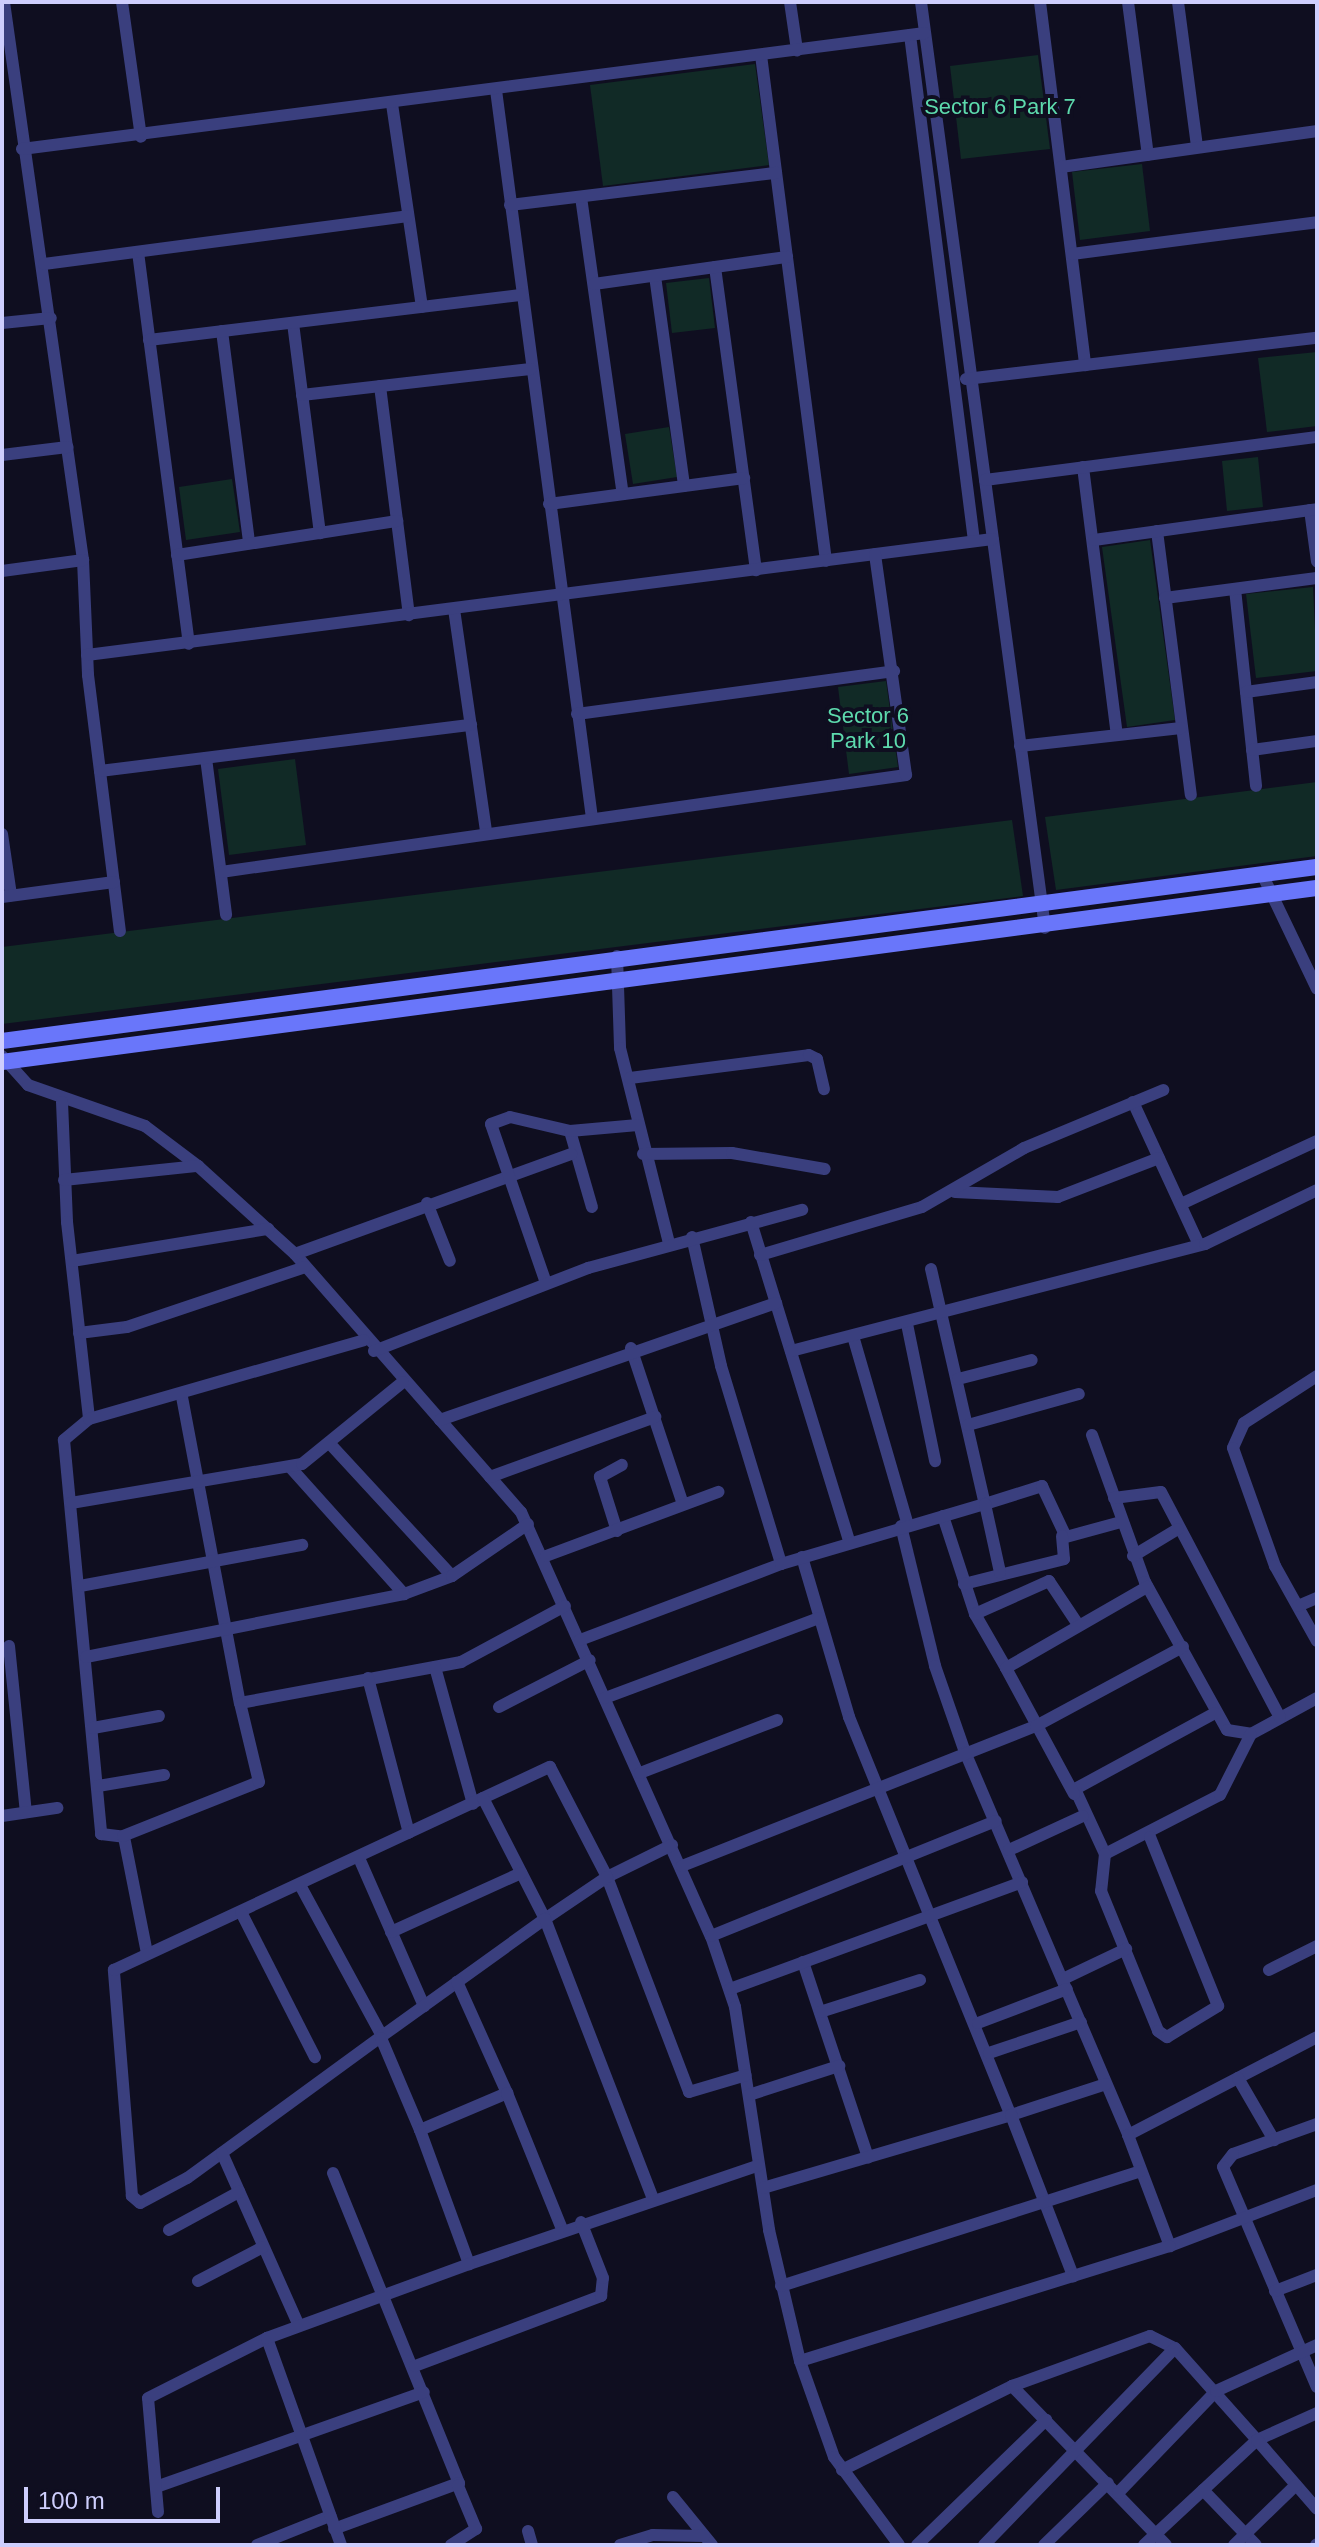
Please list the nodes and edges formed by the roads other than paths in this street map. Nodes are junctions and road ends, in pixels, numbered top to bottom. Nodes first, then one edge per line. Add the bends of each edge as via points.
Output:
1 (4, 2) edge
2 (122, 2) edge
3 (790, 2) edge
4 (921, 2) edge
5 (1040, 2) edge
6 (1128, 2) edge
7 (1178, 2) edge
8 (925, 33) junction
9 (910, 35) junction
10 (797, 50) junction
11 (761, 55) junction
12 (496, 90) junction
13 (392, 104) junction
14 (1317, 131) edge
15 (141, 137) junction
16 (1197, 147) junction
17 (22, 149) junction
18 (1148, 155) junction
19 (1061, 167) junction
20 (776, 173) junction
21 (581, 197) junction
22 (510, 205) junction
23 (408, 216) junction
24 (1317, 222) edge
25 (138, 252) junction
26 (1072, 254) junction
27 (787, 257) junction
28 (44, 264) junction
29 (715, 267) junction
30 (655, 276) junction
31 (594, 284) junction
32 (522, 295) junction
33 (422, 307) junction
34 (51, 318) junction
35 (2, 323) edge
36 (293, 323) junction
37 (222, 331) junction
38 (1317, 338) edge
39 (149, 340) junction
40 (1085, 365) junction
41 (531, 369) junction
42 (973, 378) junction
43 (954, 380) junction
44 (380, 386) junction
45 (302, 395) junction
46 (1317, 437) edge
47 (68, 447) junction
48 (2, 455) edge
49 (1083, 467) junction
50 (744, 478) junction
51 (985, 480) junction
52 (684, 486) junction
53 (623, 494) junction
54 (549, 504) junction
55 (1314, 510) edge
56 (397, 521) junction
57 (1157, 531) junction
58 (320, 533) junction
59 (993, 539) junction
60 (1094, 540) junction
61 (974, 541) junction
62 (249, 543) junction
63 (875, 554) junction
64 (177, 555) junction
65 (83, 560) junction
66 (826, 561) junction
67 (1317, 562) edge
68 (756, 570) junction
69 (2, 571) edge
70 (1317, 578) edge
71 (1235, 589) junction
72 (561, 594) junction
73 (1165, 598) junction
74 (454, 609) junction
75 (409, 615) junction
76 (189, 644) junction
77 (87, 655) junction
78 (894, 671) junction
79 (1317, 682) edge
80 (1246, 692) junction
81 (577, 714) junction
82 (471, 725) junction
83 (1181, 728) junction
84 (1117, 735) junction
85 (1317, 741) edge
86 (1020, 746) junction
87 (1252, 750) junction
88 (206, 758) junction
89 (100, 771) junction
90 (1256, 786) dead end
91 (1191, 795) dead end
92 (592, 818) junction
93 (486, 832) junction
94 (2, 834) edge
95 (1317, 867) edge
96 (221, 872) junction
97 (1262, 874) junction
98 (114, 882) junction
99 (1317, 888) edge
100 (1268, 895) junction
101 (6, 896) edge
102 (1041, 900) junction
103 (226, 915) dead end
104 (1045, 928) junction
105 (120, 931) dead end
106 (617, 956) junction
107 (620, 980) junction
108 (1317, 989) edge
109 (2, 1041) edge
110 (3, 1059) edge
111 (630, 1078) junction
112 (824, 1089) dead end
113 (1163, 1090) dead end
114 (62, 1102) junction
115 (1133, 1102) junction
116 (638, 1125) junction
117 (570, 1131) junction
118 (1317, 1141) edge
119 (572, 1154) junction
120 (643, 1154) junction
121 (1159, 1158) junction
122 (198, 1166) junction
123 (825, 1169) dead end
124 (507, 1175) junction
125 (64, 1180) junction
126 (1317, 1190) edge
127 (955, 1192) junction
128 (427, 1203) junction
129 (1181, 1204) junction
130 (592, 1207) dead end
131 (802, 1210) dead end
132 (751, 1222) junction
133 (268, 1229) junction
134 (692, 1237) junction
135 (669, 1243) junction
136 (1199, 1245) junction
137 (295, 1254) junction
138 (760, 1255) junction
139 (72, 1261) junction
140 (450, 1261) dead end
141 (305, 1267) junction
142 (931, 1269) dead end
143 (546, 1283) junction
144 (776, 1303) junction
145 (944, 1315) junction
146 (709, 1320) junction
147 (907, 1324) junction
148 (79, 1333) junction
149 (853, 1336) junction
150 (364, 1340) junction
151 (631, 1348) junction
152 (374, 1351) junction
153 (791, 1351) junction
154 (1032, 1360) dead end
155 (1317, 1376) edge
156 (958, 1379) junction
157 (403, 1382) junction
158 (1079, 1394) dead end
159 (182, 1397) junction
160 (655, 1417) junction
161 (89, 1419) junction
162 (440, 1420) junction
163 (968, 1425) junction
164 (1092, 1435) dead end
165 (332, 1446) junction
166 (935, 1461) dead end
167 (622, 1465) dead end
168 (290, 1467) junction
169 (490, 1477) junction
170 (199, 1483) junction
171 (718, 1492) dead end
172 (1114, 1498) junction
173 (71, 1503) junction
174 (683, 1504) junction
175 (985, 1504) junction
176 (943, 1516) junction
177 (1121, 1522) junction
178 (528, 1524) junction
179 (905, 1526) junction
180 (1178, 1529) junction
181 (617, 1531) junction
182 (1062, 1536) junction
183 (849, 1541) junction
184 (302, 1545) dead end
185 (546, 1556) junction
186 (1133, 1556) junction
187 (802, 1557) junction
188 (214, 1562) junction
189 (781, 1564) junction
190 (1000, 1572) junction
191 (452, 1576) junction
192 (964, 1584) junction
193 (80, 1586) junction
194 (1147, 1587) junction
195 (404, 1594) junction
196 (1317, 1598) edge
197 (565, 1606) junction
198 (1298, 1606) junction
199 (975, 1614) junction
200 (819, 1618) junction
201 (1077, 1623) junction
202 (228, 1630) junction
203 (580, 1640) junction
204 (1317, 1641) edge
205 (9, 1646) dead end
206 (1183, 1647) junction
207 (86, 1657) junction
208 (590, 1660) junction
209 (435, 1667) junction
210 (1006, 1668) junction
211 (368, 1678) junction
212 (605, 1698) junction
213 (1317, 1698) edge
214 (240, 1703) junction
215 (499, 1707) dead end
216 (1215, 1713) junction
217 (159, 1716) dead end
218 (9, 1718) edge
219 (1280, 1718) junction
220 (777, 1720) dead end
221 (1036, 1726) junction
222 (93, 1728) junction
223 (1251, 1734) junction
224 (965, 1752) junction
225 (640, 1773) junction
226 (164, 1775) dead end
227 (98, 1786) junction
228 (879, 1788) junction
229 (1074, 1794) junction
230 (478, 1801) junction
231 (57, 1808) dead end
232 (26, 1812) junction
233 (2, 1816) edge
234 (1083, 1816) junction
235 (996, 1821) junction
236 (409, 1833) junction
237 (123, 1836) junction
238 (1150, 1837) junction
239 (672, 1845) junction
240 (1009, 1850) junction
241 (1105, 1854) junction
242 (909, 1857) junction
243 (359, 1858) junction
244 (682, 1866) junction
245 (521, 1873) junction
246 (607, 1877) junction
247 (1022, 1882) junction
248 (300, 1885) junction
249 (241, 1912) junction
250 (935, 1914) junction
251 (545, 1919) junction
252 (391, 1932) junction
253 (711, 1936) junction
254 (1317, 1946) edge
255 (1126, 1949) junction
256 (147, 1953) junction
257 (803, 1962) junction
258 (1269, 1970) dead end
259 (920, 1980) dead end
260 (457, 1982) junction
261 (1065, 1984) junction
262 (730, 1989) junction
263 (424, 2006) junction
264 (820, 2012) junction
265 (1081, 2022) junction
266 (978, 2023) junction
267 (382, 2037) junction
268 (1317, 2037) edge
269 (989, 2053) junction
270 (315, 2057) dead end
271 (839, 2066) junction
272 (746, 2075) junction
273 (1238, 2078) junction
274 (1106, 2084) junction
275 (507, 2093) junction
276 (749, 2095) junction
277 (1011, 2115) junction
278 (1317, 2124) edge
279 (420, 2130) junction
280 (1128, 2135) junction
281 (1274, 2140) junction
282 (222, 2153) junction
283 (868, 2157) junction
284 (759, 2165) junction
285 (1141, 2171) junction
286 (333, 2173) dead end
287 (763, 2188) junction
288 (1317, 2190) edge
289 (239, 2192) junction
290 (652, 2197) junction
291 (1046, 2203) junction
292 (1244, 2218) junction
293 (581, 2222) junction
294 (562, 2229) junction
295 (169, 2230) dead end
296 (1170, 2246) junction
297 (263, 2247) junction
298 (469, 2264) junction
299 (1317, 2275) edge
300 (1073, 2276) junction
301 (198, 2281) dead end
302 (781, 2286) junction
303 (1275, 2291) junction
304 (382, 2295) junction
305 (299, 2326) junction
306 (267, 2338) junction
307 (1317, 2345) edge
308 (1175, 2348) junction
309 (1301, 2351) junction
310 (800, 2361) junction
311 (415, 2366) junction
312 (1012, 2386) junction
313 (1317, 2387) edge
314 (1216, 2391) junction
315 (424, 2392) junction
316 (1317, 2413) edge
317 (1046, 2420) junction
318 (301, 2437) junction
319 (1257, 2440) junction
320 (1076, 2451) junction
321 (842, 2470) junction
322 (1108, 2483) junction
323 (1296, 2485) junction
324 (458, 2486) junction
325 (156, 2487) junction
326 (1203, 2490) junction
327 (1118, 2493) junction
328 (673, 2497) dead end
329 (1317, 2509) edge
330 (158, 2512) dead end
331 (332, 2523) junction
332 (528, 2531) dead end
333 (1246, 2534) junction
334 (1155, 2535) junction
335 (708, 2540) edge
336 (639, 2541) edge
337 (257, 2545) edge
338 (341, 2545) edge
339 (451, 2545) edge
340 (532, 2545) edge
341 (620, 2545) edge
342 (899, 2545) edge
343 (917, 2545) edge
344 (984, 2545) edge
345 (1044, 2545) edge
346 (1144, 2545) edge
347 (1166, 2545) edge
348 (1234, 2545) edge
349 (1256, 2545) edge

1 - 17 street
2 - 15 street
3 - 10 street
4 - 8 street
5 - 19 street
6 - 18 street
7 - 16 street
8 - 9 street
8 - 42 street
9 - 10 street
9 - 43 street
10 - 11 street
11 - 12 street
11 - 20 street
12 - 13 street
12 - 22 street
13 - 15 street
13 - 23 street
14 - 16 street
15 - 17 street
16 - 18 street
17 - 28 street
18 - 19 street
19 - 26 street
20 - 21 street
20 - 27 street
21 - 22 street
21 - 31 street
22 - 32 street
23 - 25 street
23 - 33 street
24 - 26 street
25 - 28 street
25 - 39 street
26 - 40 street
27 - 29 street
27 - 66 street
28 - 34 street
29 - 30 street
29 - 50 street
30 - 31 street
30 - 52 street
31 - 53 street
32 - 33 street
32 - 41 street
33 - 36 street
34 - 35 street
34 - 47 street
36 - 37 street
36 - 45 street
37 - 39 street
37 - 62 street
38 - 40 street
39 - 64 street
40 - 42 street
41 - 44 street
41 - 54 street
42 - 43 street
42 - 51 street
43 - 61 street
44 - 45 street
44 - 56 street
45 - 58 street
46 - 49 street
47 - 48 street
47 - 65 street
49 - 51 street
49 - 60 street
50 - 52 street
50 - 68 street
51 - 59 street
52 - 53 street
53 - 54 street
54 - 72 street
55 - 57 street
55 - 67 street
56 - 58 street
56 - 75 street
57 - 60 street
57 - 73 street
58 - 62 street
59 - 61 street
59 - 86 street
60 - 84 street
61 - 63 street
62 - 64 street
63 - 66 street
63 - 78 street
64 - 76 street
65 - 69 street
65 - 77 street
66 - 68 street
68 - 72 street
70 - 71 street
71 - 73 street
71 - 80 street
72 - 74 street
72 - 81 street
73 - 83 street
74 - 75 street
74 - 82 street
75 - 76 street
76 - 77 street
77 - 89 street
78 - 81 street
78 - 92 street via 906,775
79 - 80 street
80 - 87 street
81 - 92 street
82 - 88 street
82 - 93 street
83 - 84 street
83 - 91 street
84 - 86 street
85 - 87 street
86 - 102 street
87 - 90 street
88 - 89 street
88 - 96 street
89 - 98 street
92 - 93 street
93 - 96 street
94 - 101 street
95 - 97 street
96 - 103 street
97 - 100 street
97 - 102 street
98 - 101 street
98 - 105 street
99 - 100 street
100 - 104 street
100 - 108 street
102 - 104 street
102 - 106 street
104 - 107 street
106 - 107 street
106 - 109 street
107 - 110 street
107 - 111 street via 619,1039
110 - 114 street via 28,1085
111 - 112 street via 809,1055 819,1063
111 - 116 street
113 - 115 street
114 - 122 street via 145,1126
114 - 125 street
115 - 121 street
115 - 127 street via 1006,1157
116 - 117 street
116 - 120 street
117 - 119 street
117 - 124 street via 495,1121 490,1137
118 - 129 street
119 - 124 street
119 - 130 street
120 - 123 street via 732,1153
120 - 135 street
121 - 127 street via 1058,1197
121 - 129 street
122 - 125 street
122 - 133 street
124 - 128 street
124 - 143 street
125 - 139 street
126 - 136 street
127 - 138 street
128 - 137 street
128 - 140 street
129 - 136 street
131 - 132 street
132 - 134 street
132 - 138 street
133 - 137 street
133 - 139 street
134 - 135 street
134 - 146 street
135 - 143 street
136 - 145 street
137 - 141 street
138 - 144 street
139 - 148 street
141 - 148 street via 127,1327
141 - 150 street
142 - 145 street
143 - 152 street
144 - 146 street
144 - 153 street
145 - 147 street
145 - 156 street
146 - 151 street
146 - 189 street
147 - 149 street
147 - 166 street
148 - 161 street
149 - 153 street
149 - 179 street
150 - 152 street
150 - 159 street
151 - 160 street
151 - 162 street
152 - 157 street
153 - 183 street
154 - 156 street
155 - 198 street via 1244,1423 1233,1448 1275,1566
156 - 163 street
157 - 162 street
157 - 165 street
158 - 163 street
159 - 161 street
159 - 170 street
160 - 169 street
160 - 174 street
161 - 173 street via 64,1436
162 - 169 street
163 - 175 street
164 - 172 street
165 - 168 street
165 - 191 street
167 - 181 street via 600,1477
168 - 170 street
168 - 195 street
169 - 178 street
170 - 173 street
170 - 188 street
171 - 174 street
172 - 177 street
172 - 180 street via 1157,1490
173 - 193 street
174 - 181 street
175 - 176 street
175 - 182 street via 1042,1486
175 - 190 street
176 - 179 street
176 - 192 street
177 - 182 street
177 - 186 street
178 - 185 street
178 - 191 street
179 - 183 street
179 - 224 street via 935,1666
180 - 186 street
180 - 219 street
181 - 185 street
182 - 190 street via 1064,1559
183 - 187 street
184 - 188 street
185 - 197 street
186 - 194 street
187 - 189 street
187 - 200 street
188 - 193 street
188 - 202 street
189 - 203 street
190 - 192 street
191 - 195 street
192 - 199 street
193 - 207 street
194 - 201 street
194 - 206 street
195 - 202 street
196 - 198 street
197 - 203 street
197 - 209 street via 478,1655
198 - 204 street
199 - 201 street via 1049,1581
199 - 210 street
200 - 212 street
200 - 228 street
201 - 210 street
202 - 207 street
202 - 214 street
203 - 208 street
205 - 218 street
206 - 216 street
206 - 221 street
207 - 222 street
208 - 212 street
208 - 215 street
209 - 211 street
209 - 230 street
210 - 221 street
211 - 214 street
211 - 236 street
212 - 225 street
213 - 219 street
214 - 237 street via 259,1782
216 - 223 street via 1235,1736
216 - 229 street
217 - 222 street
218 - 232 street
219 - 223 street
220 - 225 street
221 - 224 street
221 - 229 street
222 - 227 street
223 - 238 street via 1226,1790
224 - 228 street
224 - 235 street
225 - 239 street
226 - 227 street
227 - 237 street via 103,1839
228 - 242 street
228 - 244 street
229 - 234 street
230 - 236 street
230 - 245 street
230 - 246 street via 555,1768
231 - 232 street
232 - 233 street
234 - 240 street
234 - 241 street
235 - 240 street
235 - 242 street
236 - 243 street
237 - 256 street
238 - 241 street
238 - 255 street via 1217,2010 1161,2035
239 - 244 street
239 - 246 street
240 - 247 street
241 - 255 street via 1098,1877
242 - 250 street
242 - 253 street
243 - 248 street
243 - 252 street
244 - 253 street
245 - 251 street
245 - 252 street
246 - 251 street
246 - 272 street via 689,2092
247 - 250 street
247 - 261 street
248 - 249 street
248 - 267 street
249 - 256 street
249 - 270 street
250 - 257 street
250 - 266 street
251 - 260 street
251 - 290 street
252 - 263 street
253 - 262 street
254 - 258 street
255 - 261 street
256 - 282 street via 122,1962 112,1975 132,2196 140,2203 152,2200
257 - 262 street
257 - 264 street
259 - 264 street
260 - 263 street
260 - 275 street
261 - 265 street
261 - 266 street
262 - 272 street
263 - 267 street
264 - 271 street
265 - 269 street
265 - 274 street
266 - 269 street
267 - 279 street
267 - 282 street
268 - 273 street
269 - 277 street
271 - 276 street
271 - 283 street
272 - 276 street
273 - 280 street
273 - 281 street
274 - 277 street
274 - 280 street
275 - 279 street
275 - 294 street
276 - 284 street
277 - 283 street
277 - 291 street
278 - 281 street
279 - 298 street
280 - 285 street
281 - 292 street via 1224,2162
282 - 289 street
283 - 287 street
284 - 287 street
284 - 290 street
285 - 291 street
285 - 296 street
286 - 304 street
287 - 302 street
288 - 292 street
289 - 295 street
289 - 297 street
290 - 293 street
291 - 300 street
291 - 302 street
292 - 296 street
292 - 303 street
293 - 294 street
293 - 311 street via 603,2278 601,2296
294 - 298 street
296 - 300 street
297 - 301 street
297 - 305 street
298 - 304 street
299 - 303 street
300 - 310 street
302 - 310 street
303 - 309 street
304 - 305 street
304 - 311 street
305 - 306 street
306 - 318 street
306 - 325 street via 148,2398
307 - 309 street
308 - 312 street via 1150,2336
308 - 314 street
308 - 320 street
309 - 313 street
309 - 314 street
310 - 321 street
311 - 315 street
312 - 317 street
312 - 321 street
314 - 319 street
314 - 327 street
315 - 318 street
315 - 324 street
316 - 319 street
317 - 320 street
317 - 343 street
318 - 325 street
318 - 331 street
319 - 323 street
319 - 326 street
320 - 322 street
320 - 344 street
321 - 342 street
322 - 327 street
322 - 345 street
323 - 329 street
323 - 333 street
324 - 331 street
324 - 339 street via 476,2529
325 - 330 street
326 - 333 street
326 - 334 street
327 - 334 street
328 - 335 street
331 - 337 street
331 - 338 street
332 - 340 street
333 - 348 street
333 - 349 street
334 - 346 street
334 - 347 street
335 - 336 street
336 - 341 street

